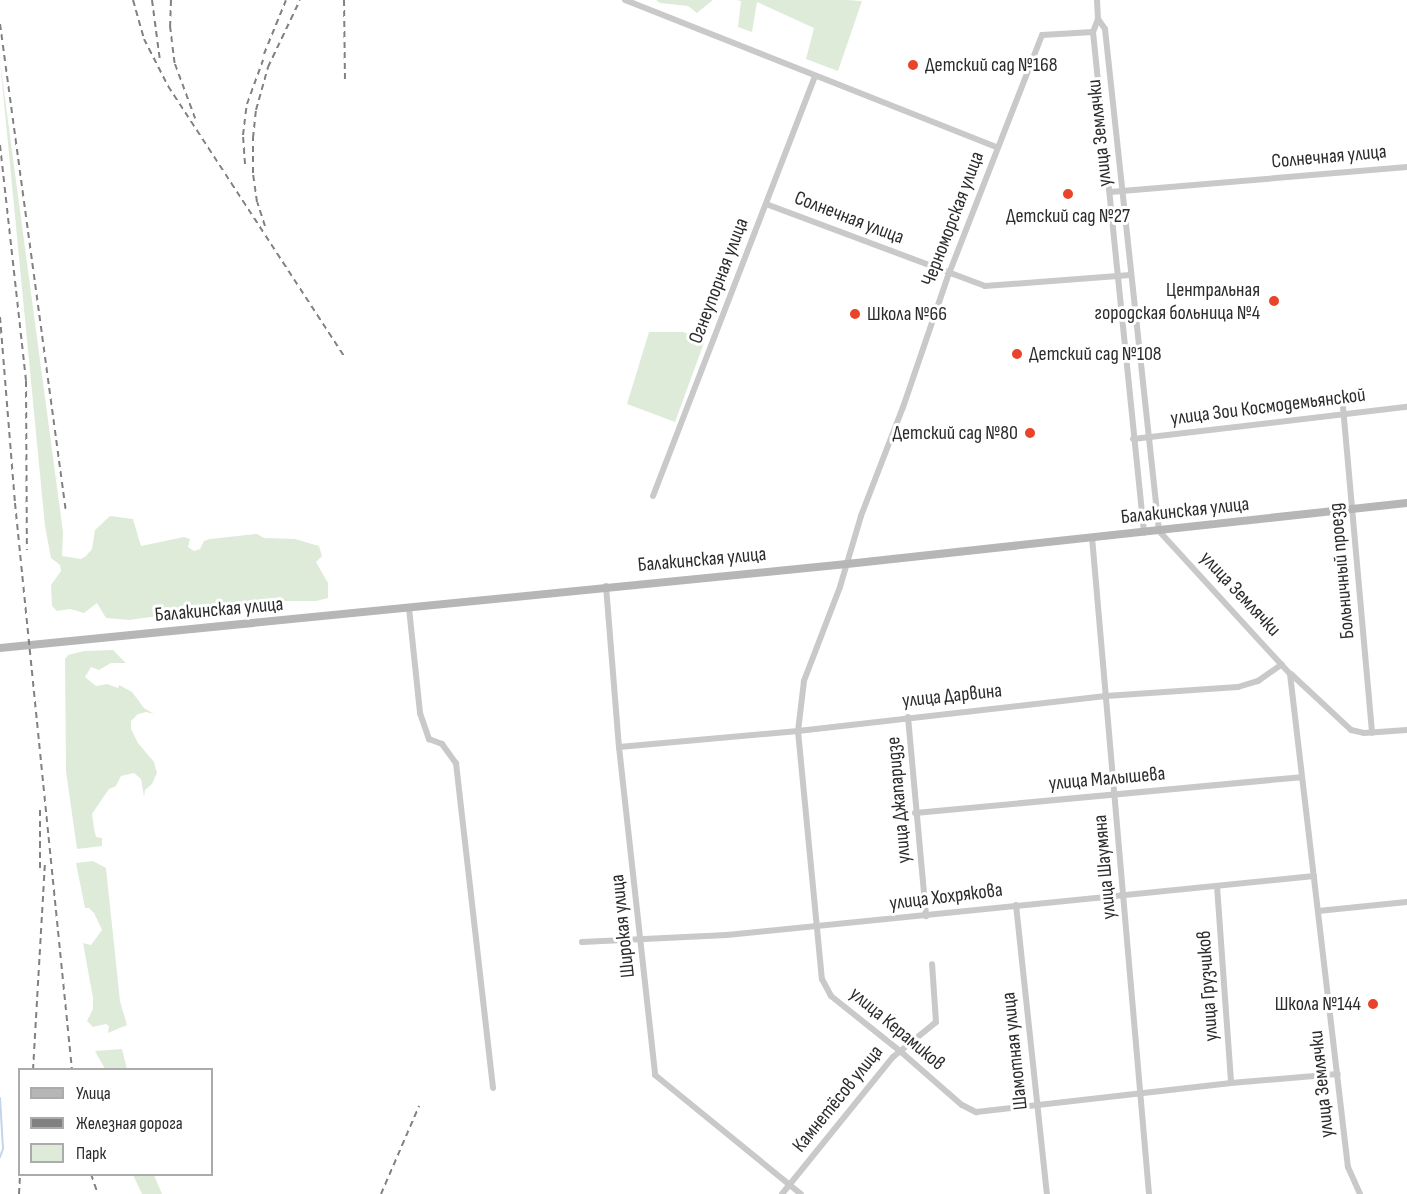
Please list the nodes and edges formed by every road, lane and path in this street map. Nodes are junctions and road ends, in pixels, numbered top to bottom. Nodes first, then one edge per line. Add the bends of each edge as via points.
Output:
1 (625, 0) edge
2 (1097, 0) edge
3 (1098, 19) junction
4 (1093, 32) junction
5 (815, 77) junction
6 (998, 147) junction
7 (1407, 167) edge
8 (1123, 190) junction
9 (1110, 192) junction
10 (766, 204) junction
11 (949, 273) junction
12 (1131, 275) junction
13 (1119, 276) junction
14 (1407, 407) edge
15 (1343, 411) junction
16 (1148, 438) junction
17 (1133, 439) junction
18 (653, 496) dead end
19 (1407, 503) edge
20 (1353, 508) junction
21 (1159, 531) junction
22 (1144, 532) junction
23 (1092, 537) junction
24 (847, 564) junction
25 (606, 586) junction
26 (409, 608) junction
27 (0, 648) edge
28 (1282, 664) junction
29 (1290, 674) junction
30 (1106, 696) junction
31 (908, 717) junction
32 (1407, 730) edge
33 (798, 731) junction
34 (1372, 733) junction
35 (619, 747) junction
36 (1301, 777) junction
37 (1114, 795) junction
38 (915, 813) junction
39 (1314, 876) junction
40 (1217, 886) junction
41 (1124, 893) junction
42 (1407, 902) edge
43 (1016, 905) junction
44 (1318, 911) junction
45 (926, 916) junction
46 (817, 927) junction
47 (641, 940) junction
48 (582, 942) dead end
49 (932, 964) dead end
50 (900, 1050) junction
51 (1338, 1074) junction
52 (1231, 1083) junction
53 (493, 1088) dead end
54 (1143, 1093) junction
55 (1037, 1105) junction
56 (790, 1185) junction
57 (782, 1194) edge
58 (801, 1194) edge
59 (1047, 1194) edge
60 (1149, 1194) edge
61 (1360, 1194) edge

1 - 5 street
2 - 3 street
3 - 4 street
3 - 8 street, улица Землячки via 1105,29
4 - 6 street, Черноморская улица via 1042,35
4 - 9 street, улица Землячки
5 - 6 street
5 - 10 street, Огнеупорная улица
6 - 11 street, Черноморская улица
7 - 8 street, Солнечная улица
8 - 9 street, Солнечная улица
8 - 12 street, улица Землячки
9 - 13 street, улица Землячки
10 - 11 street, Солнечная улица
10 - 18 street, Огнеупорная улица
11 - 13 street, Солнечная улица via 985,286
11 - 24 street, Черноморская улица
12 - 13 street, Солнечная улица
12 - 16 street, улица Землячки
13 - 17 street, улица Землячки
14 - 15 street, улица Зои Космодемьянской
15 - 16 street, улица Зои Космодемьянской
15 - 20 street, Больничный проезд
16 - 17 street, улица Зои Космодемьянской
16 - 21 street, улица Землячки
17 - 22 street, улица Землячки
19 - 20 main road, Балакинская улица
20 - 21 main road, Балакинская улица
20 - 34 street, Больничный проезд
21 - 22 main road, Балакинская улица
21 - 28 street, улица Землячки
22 - 23 main road, Балакинская улица
23 - 24 main road, Балакинская улица
23 - 30 street, улица Шаумяна
24 - 25 main road, Балакинская улица
24 - 33 street, улица Керамиков via 804,681
25 - 26 main road, Балакинская улица
25 - 35 street, Широкая улица
26 - 27 main road, Балакинская улица
26 - 53 street via 420,713 429,739 442,744 456,763
28 - 29 street, улица Землячки
28 - 30 street, улица Дарвина via 1258,681 1238,687
29 - 34 street via 1344,726
29 - 36 street, улица Землячки
30 - 31 street, улица Дарвина
30 - 37 street, улица Шаумяна
31 - 33 street, улица Дарвина
31 - 38 street, улица Джапаридзе
32 - 34 street
33 - 35 street, улица Дарвина
33 - 46 street, улица Керамиков
35 - 47 street, Широкая улица
36 - 37 street, улица Малышева
36 - 39 street, улица Землячки
37 - 38 street, улица Малышева
37 - 41 street, улица Шаумяна
38 - 45 street, улица Джапаридзе
39 - 40 street, улица Хохрякова
39 - 44 street, улица Землячки
40 - 41 street, улица Хохрякова
40 - 52 street, улица Грузчиков
41 - 43 street, улица Хохрякова
41 - 54 street, улица Шаумяна
42 - 44 street
43 - 45 street, улица Хохрякова
43 - 55 street, Шамотная улица
44 - 51 street, улица Землячки
45 - 46 street, улица Хохрякова
46 - 47 street, улица Хохрякова
46 - 50 street, улица Керамиков via 822,979 831,996
47 - 48 street, улица Хохрякова
47 - 56 street, Широкая улица via 655,1075
49 - 50 street, Камнетёсов улица via 936,1022
50 - 55 street, улица Керамиков via 962,1106 976,1112
50 - 56 street, Камнетёсов улица
51 - 52 street, улица Керамиков
51 - 61 street, улица Землячки via 1348,1167
52 - 54 street, улица Керамиков
54 - 55 street, улица Керамиков
54 - 60 street, улица Шаумяна
55 - 59 street, Шамотная улица
56 - 57 street, Камнетёсов улица
56 - 58 street, Широкая улица

